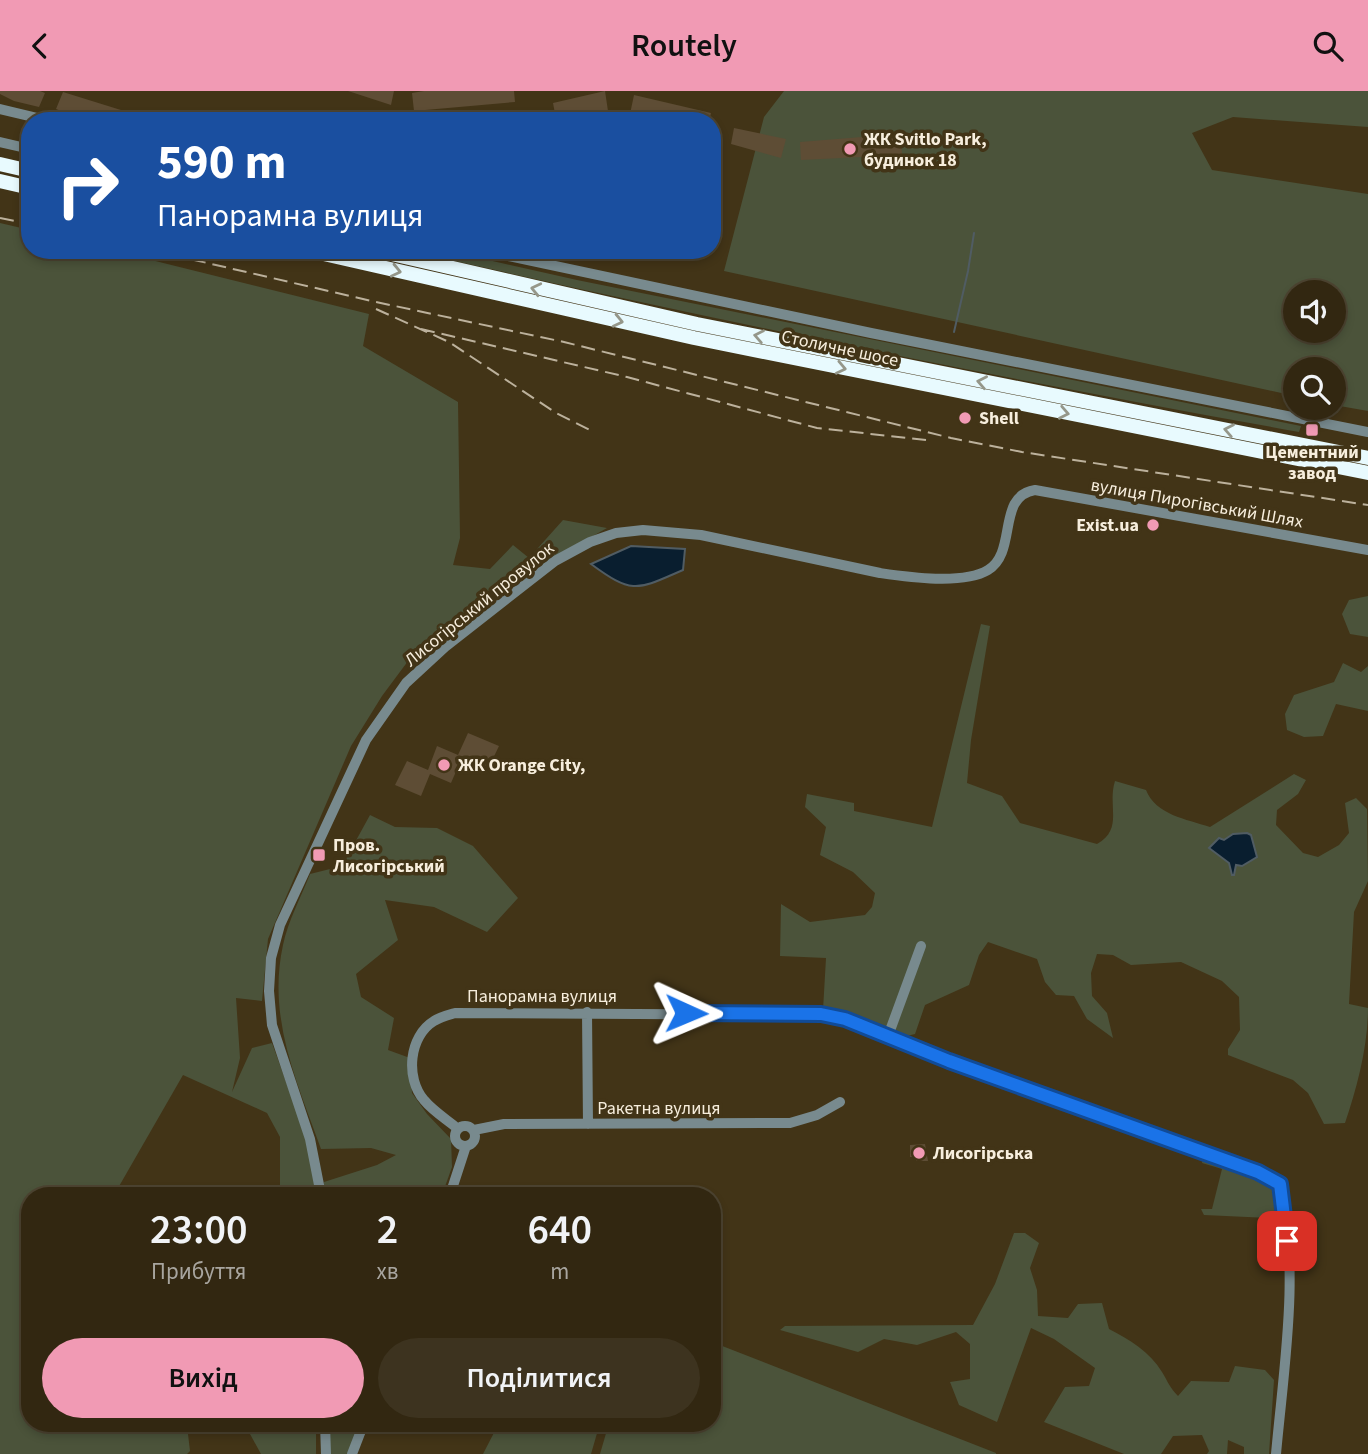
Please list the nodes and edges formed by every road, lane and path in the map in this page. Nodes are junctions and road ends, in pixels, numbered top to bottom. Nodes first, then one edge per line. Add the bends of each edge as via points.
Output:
1 (0, 109) edge
2 (21, 114) edge
3 (0, 142) edge
4 (21, 147) edge
5 (0, 165) edge
6 (21, 169) edge
7 (0, 181) edge
8 (21, 186) edge
9 (346, 259) edge
10 (413, 259) edge
11 (522, 259) edge
12 (1368, 432) edge
13 (1368, 458) edge
14 (1368, 473) edge
15 (1022, 495) joint
16 (1368, 550) edge
17 (921, 947) dead end
18 (587, 1011) junction
19 (888, 1036) junction
20 (840, 1103) dead end
21 (588, 1124) junction
22 (457, 1128) junction
23 (474, 1130) junction
24 (466, 1146) junction
25 (319, 1187) edge
26 (453, 1187) edge
27 (325, 1432) edge
28 (361, 1432) edge
29 (326, 1454) edge
30 (352, 1454) edge
31 (1276, 1454) edge

1 - 2 street
3 - 4 street
5 - 6 highway
7 - 8 highway
9 -> 14 highway, Столичне шосе via 694,338
13 -> 10 highway, Столичне шосе via 684,321
11 - 12 street, Столичне шосе
15 - 16 street, вулиця Пирогівський Шлях via 1042,491
15 - 25 street, Лисогірський провулок via 1013,506 999,559 985,571 968,576 880,573 677,532 643,530 603,537 555,561 406,683 362,748 280,925 271,958 272,1025 310,1139
17 - 19 street
18 - 19 street, Панорамна вулиця via 821,1014
18 - 21 street
18 - 22 street, Панорамна вулиця via 470,1011 433,1021 415,1046 414,1082 423,1099
19 - 31 street, Панорамна вулиця via 1280,1184 1290,1319
20 - 21 street, Ракетна вулиця via 790,1123
21 - 23 street, Ракетна вулиця via 503,1124
22 - 23 street via 466,1125
22 - 24 street via 456,1141
23 - 24 street via 474,1142
24 - 26 street
27 - 29 street
28 - 30 street

